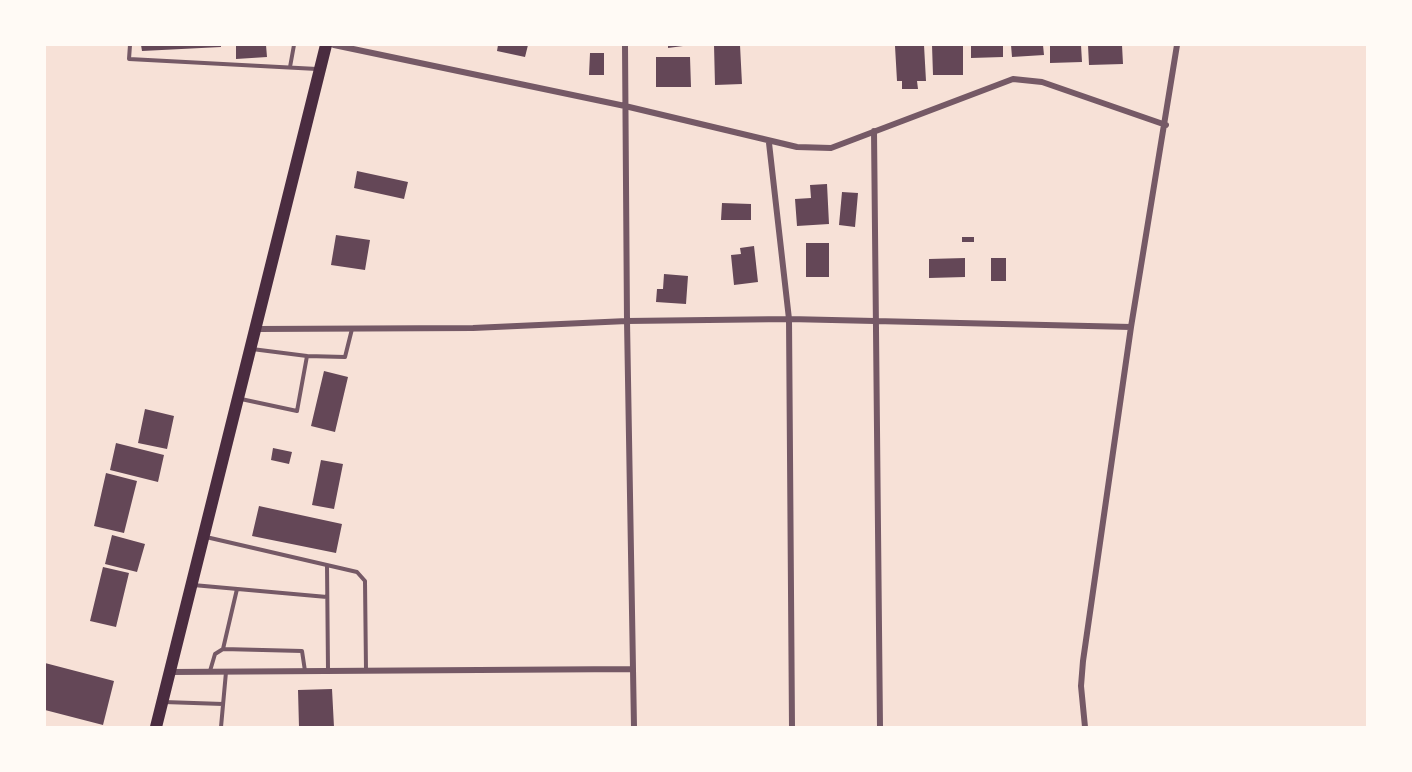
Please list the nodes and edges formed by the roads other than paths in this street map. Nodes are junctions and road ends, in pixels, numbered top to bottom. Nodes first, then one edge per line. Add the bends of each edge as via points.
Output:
1 (130, 45) edge
2 (294, 45) edge
3 (327, 45) edge
4 (334, 45) edge
5 (625, 45) edge
6 (1178, 45) edge
7 (290, 67) junction
8 (321, 69) junction
9 (626, 106) junction
10 (1166, 125) junction
11 (874, 132) junction
12 (769, 142) junction
13 (789, 319) junction
14 (627, 321) junction
15 (877, 321) junction
16 (1131, 327) junction
17 (258, 329) junction
18 (352, 329) junction
19 (252, 349) junction
20 (308, 356) junction
21 (240, 399) junction
22 (205, 537) junction
23 (327, 565) junction
24 (193, 585) junction
25 (237, 589) junction
26 (327, 597) junction
27 (223, 649) junction
28 (633, 669) junction
29 (328, 670) junction
30 (366, 670) junction
31 (210, 671) junction
32 (226, 671) junction
33 (305, 671) junction
34 (171, 672) junction
35 (163, 702) junction
36 (223, 704) junction
37 (156, 727) edge
38 (221, 727) edge
39 (634, 727) edge
40 (792, 727) edge
41 (880, 727) edge
42 (1085, 727) edge

1 - 7 lane via 129,59
2 - 7 lane
3 - 8 main road
4 - 9 street
5 - 9 street
6 - 10 street
7 - 8 lane
8 - 17 main road
9 - 12 street
9 - 14 street
10 - 11 street via 1042,82 1013,79
10 - 16 street
11 - 12 street via 831,148
11 - 15 street
12 - 13 street
13 - 14 street
13 - 15 street
13 - 40 street
14 - 18 street
14 - 28 street
15 - 16 street
15 - 41 street
16 - 42 street via 1083,661
17 - 18 street
17 - 19 main road
18 - 20 lane via 345,357
19 - 20 lane
19 - 21 main road
20 - 21 lane via 297,411
21 - 22 main road
22 - 23 lane
22 - 24 main road
23 - 26 lane
23 - 30 lane via 357,572 365,581
24 - 25 lane
24 - 34 main road
25 - 26 lane
25 - 27 lane
26 - 29 lane
27 - 31 lane via 214,654
27 - 33 lane via 302,651
28 - 30 street
28 - 39 street
29 - 30 street
29 - 33 street
31 - 32 street
31 - 34 street
32 - 33 street
32 - 36 lane
34 - 35 main road
35 - 36 lane
35 - 37 main road
36 - 38 lane

